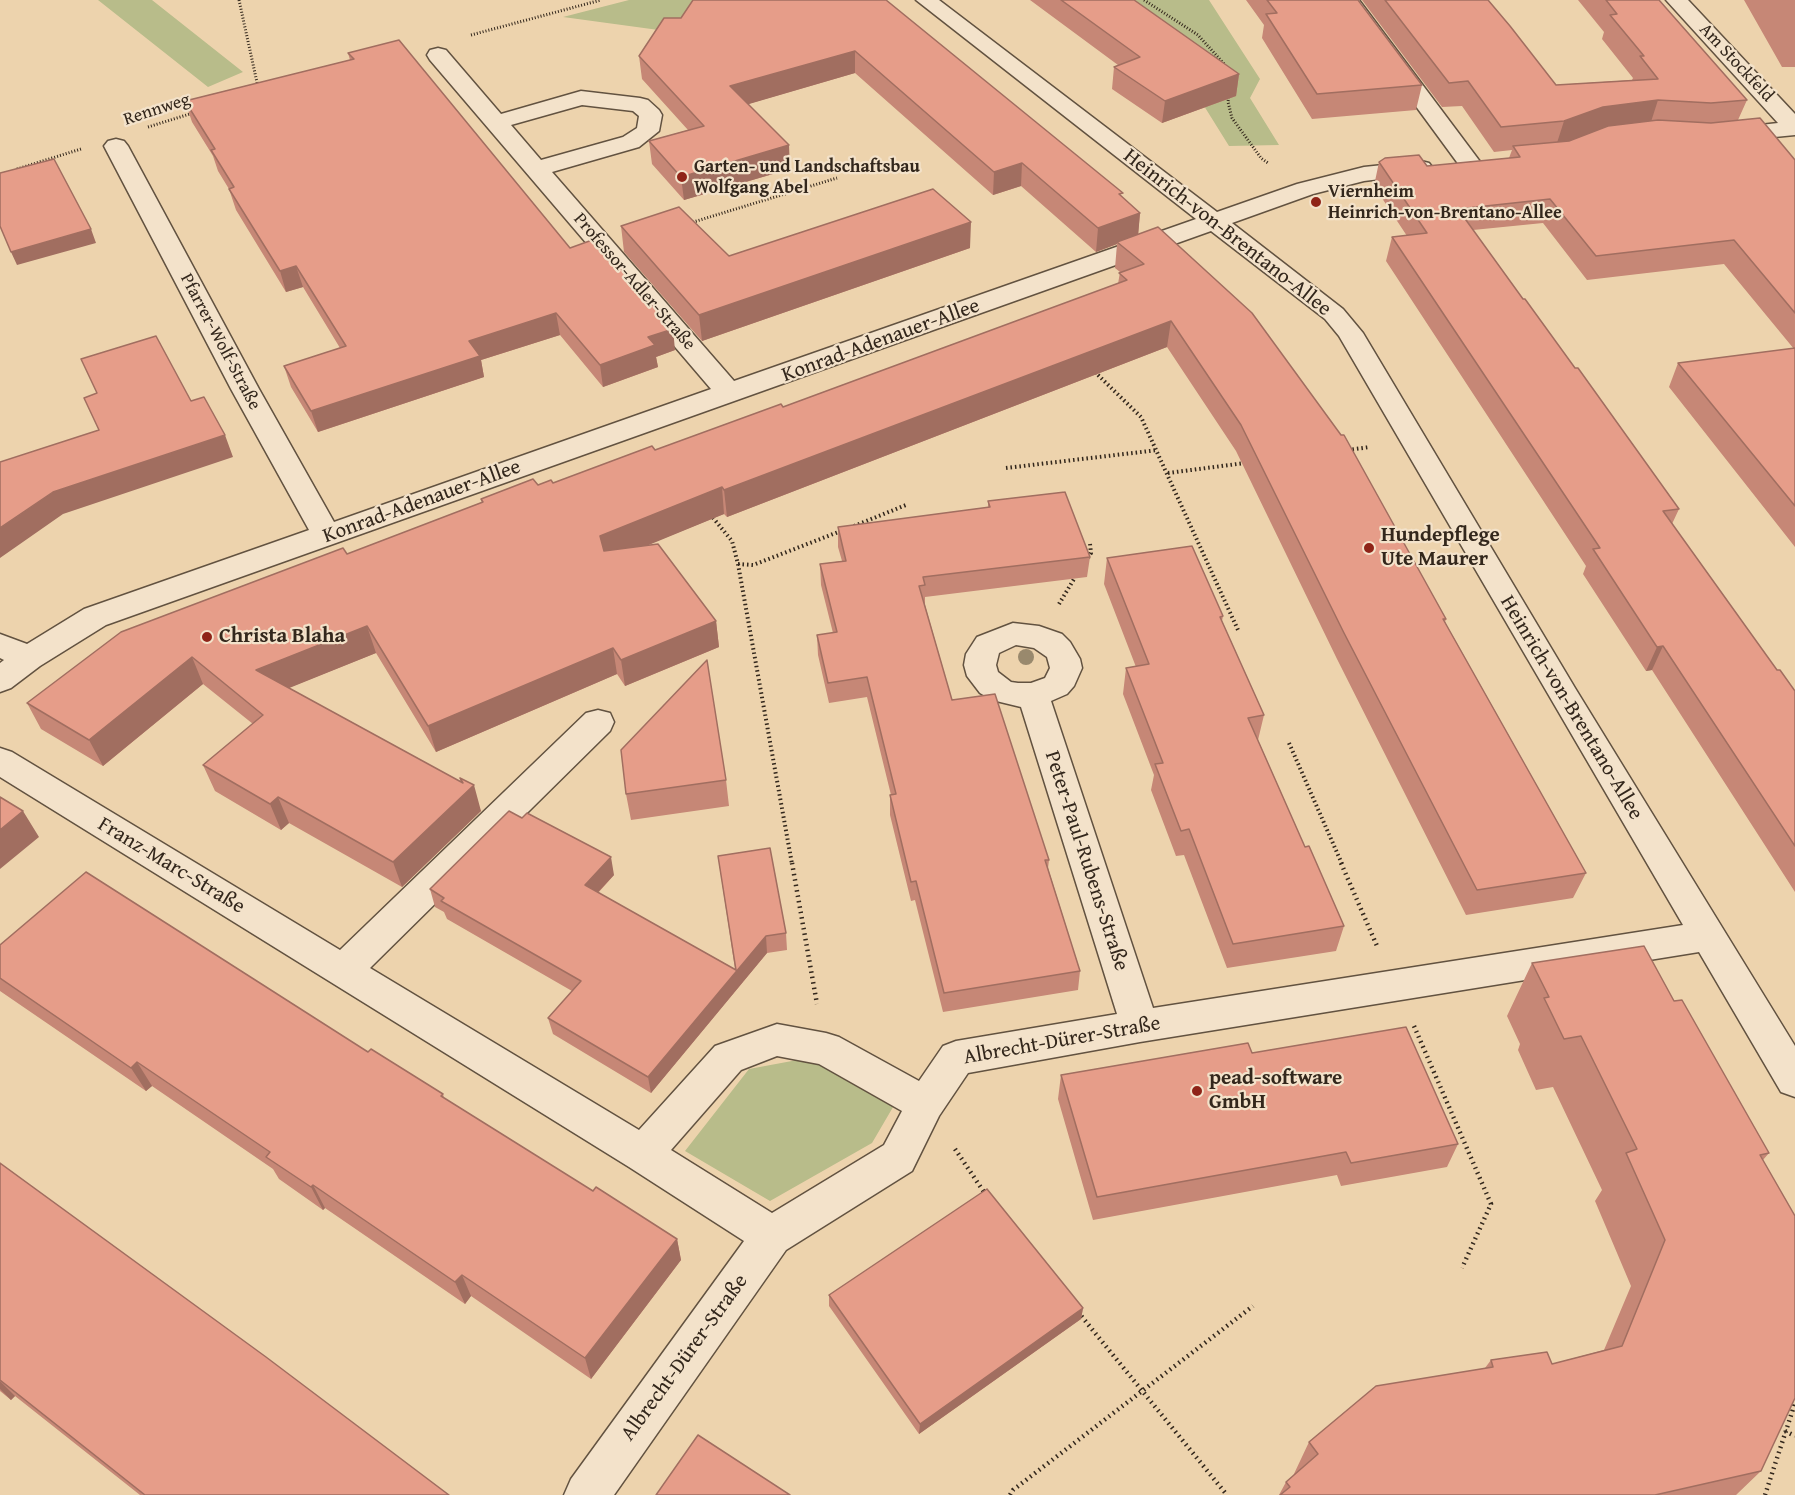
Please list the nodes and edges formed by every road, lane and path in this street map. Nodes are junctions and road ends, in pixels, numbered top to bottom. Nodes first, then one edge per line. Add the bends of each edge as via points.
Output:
1 (239, 0) edge
2 (601, 0) edge
3 (926, 0) edge
4 (1144, 0) edge
5 (1348, 0) edge
6 (1676, 0) edge
7 (465, 36) dead end
8 (438, 55) dead end
9 (1226, 66) edge
10 (259, 91) edge
11 (1230, 92) edge
12 (203, 110) edge
13 (498, 122) junction
14 (1795, 127) edge
15 (146, 128) dead end
16 (1702, 137) edge
17 (90, 146) dead end
18 (116, 146) dead end
19 (537, 169) junction
20 (11, 171) edge
21 (837, 178) dead end
22 (1305, 189) junction
23 (1214, 222) junction
24 (683, 225) edge
25 (1090, 367) edge
26 (730, 394) junction
27 (1414, 441) junction
28 (1158, 450) junction
29 (1344, 450) edge
30 (1250, 462) edge
31 (1006, 468) dead end
32 (1168, 473) junction
33 (906, 505) dead end
34 (703, 506) edge
35 (327, 536) junction
36 (1090, 544) dead end
37 (1085, 562) edge
38 (738, 564) junction
39 (1080, 570) edge
40 (1238, 630) dead end
41 (1042, 638) junction
42 (0, 645) edge
43 (29, 658) junction
44 (0, 680) edge
45 (1033, 695) junction
46 (598, 722) dead end
47 (1289, 743) dead end
48 (0, 761) edge
49 (1707, 936) junction
50 (343, 971) junction
51 (1395, 986) junction
52 (1140, 1026) junction
53 (826, 1049) junction
54 (1795, 1080) edge
55 (925, 1104) junction
56 (643, 1154) junction
57 (989, 1200) edge
58 (772, 1236) junction
59 (1462, 1268) dead end
60 (1253, 1306) dead end
61 (1076, 1309) edge
62 (1142, 1391) junction
63 (1795, 1403) edge
64 (1785, 1431) junction
65 (1795, 1436) edge
66 (587, 1495) edge
67 (1010, 1495) edge
68 (1227, 1495) edge
69 (1765, 1495) edge

1 - 10 path
2 - 7 path
3 - 23 street, Heinrich-von-Brentano-Allee
4 - 9 path via 1198,35
5 - 22 street, Konrad-Adenauer-Allee via 1482,162 1364,174
6 - 14 street, Am Stockfeld
8 - 13 street, Professor-Adler-Straße
11 - 22 path via 1232,118 1261,158
12 - 15 path, Rennweg
13 - 19 street, Professor-Adler-Straße
13 - 19 street via 581,98 640,105 651,115 648,131 631,142
14 - 16 street
17 - 20 path
18 - 35 street, Pfarrer-Wolf-Straße
19 - 26 street, Professor-Adler-Straße
21 - 24 path
22 - 23 street, Konrad-Adenauer-Allee
23 - 26 street, Konrad-Adenauer-Allee
23 - 27 street, Heinrich-von-Brentano-Allee via 1334,314 1350,333
25 - 28 path via 1141,417
26 - 35 street, Konrad-Adenauer-Allee
27 - 29 path
27 - 49 street, Heinrich-von-Brentano-Allee
28 - 31 path
28 - 32 path
30 - 32 path
32 - 40 path
33 - 38 path via 753,566
34 - 38 path via 732,541
35 - 43 street, Konrad-Adenauer-Allee via 95,617
36 - 37 path via 1091,553
38 - 53 path
39 - 41 path
41 - 45 street via 1059,650 1066,668 1056,686
41 - 45 street via 1026,634 999,638 988,645 980,665 991,685 1011,694
42 - 43 street
43 - 44 street, Konrad-Adenauer-Allee
45 - 52 street, Peter-Paul-Rubens-Straße
46 - 50 street
47 - 51 path
48 - 50 street, Franz-Marc-Straße
49 - 51 street, Albrecht-Dürer-Straße
49 - 54 street, Heinrich-von-Brentano-Allee
50 - 56 street, Franz-Marc-Straße
51 - 52 street, Albrecht-Dürer-Straße
51 - 59 path via 1491,1204
52 - 55 street, Albrecht-Dürer-Straße via 956,1058
53 - 55 street
53 - 56 street via 777,1040 728,1058
55 - 57 path
55 - 58 street, Albrecht-Dürer-Straße via 898,1158
56 - 58 street, Franz-Marc-Straße
58 - 66 street, Albrecht-Dürer-Straße
60 - 62 path
61 - 62 path
62 - 67 path
62 - 68 path
63 - 64 path
64 - 65 path
64 - 69 path

